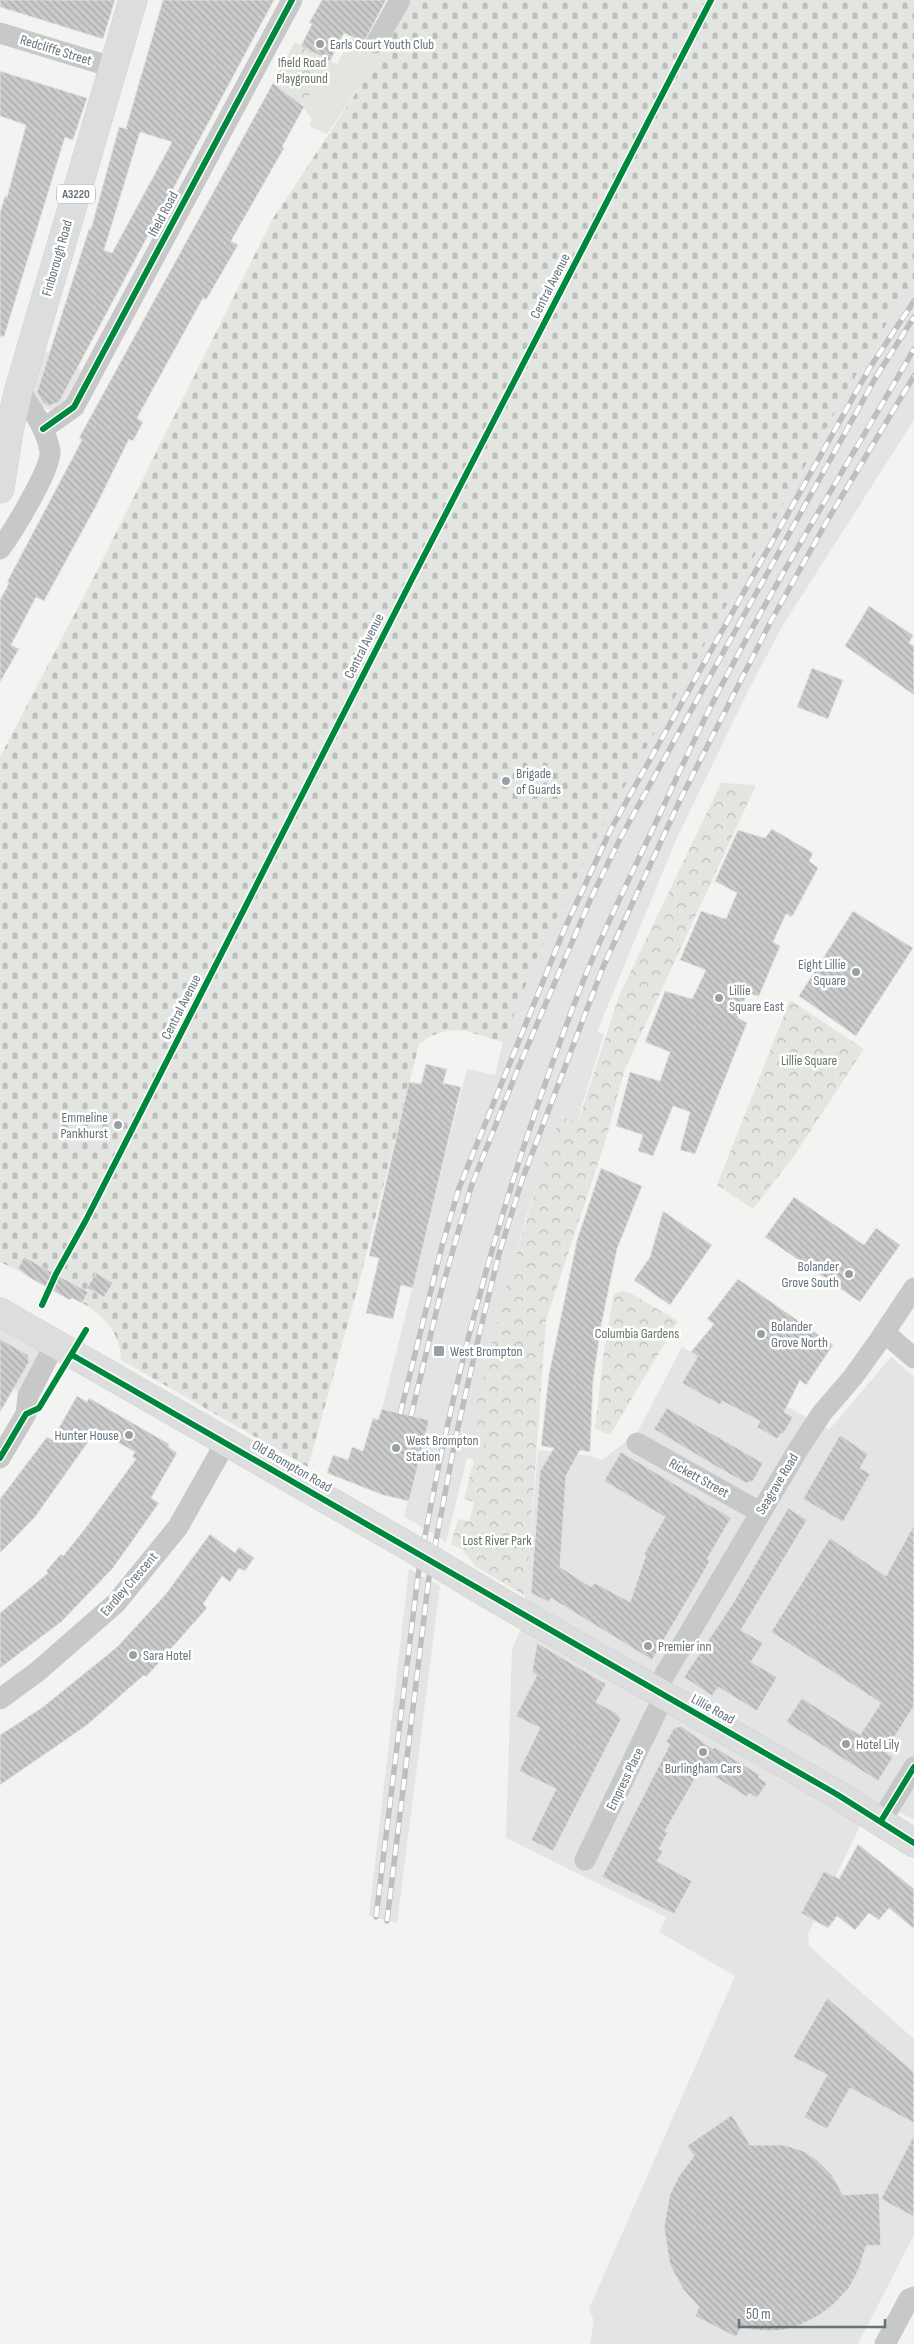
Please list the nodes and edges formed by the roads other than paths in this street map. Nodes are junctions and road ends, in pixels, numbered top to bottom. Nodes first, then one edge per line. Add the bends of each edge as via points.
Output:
1 (133, 0) edge
2 (292, 0) edge
3 (400, 0) edge
4 (0, 33) edge
5 (376, 43) dead end
6 (112, 67) junction
7 (20, 389) junction
8 (43, 429) junction
9 (0, 489) edge
10 (0, 548) edge
11 (914, 1288) edge
12 (0, 1312) edge
13 (884, 1333) junction
14 (54, 1344) junction
15 (914, 1358) edge
16 (226, 1442) junction
17 (637, 1443) dead end
18 (0, 1458) edge
19 (760, 1512) junction
20 (498, 1600) joint
21 (660, 1694) junction
22 (0, 1699) edge
23 (914, 1767) edge
24 (880, 1822) junction
25 (914, 1843) edge
26 (584, 1860) dead end
27 (914, 2297) edge
28 (885, 2344) edge

1 - 6 main road, Finborough Road / A3220
2 - 8 street, Ifield Road via 74,407
3 - 5 street
4 - 6 street, Redcliffe Street
6 - 7 main road, Finborough Road / A3220
7 - 8 street
7 - 9 main road, Finborough Road / A3220 via 9,431
8 - 10 street via 50,453 49,462 12,534
11 - 13 street, Seagrave Road
12 - 14 main road, Old Brompton Road
13 - 15 street
13 - 19 street, Seagrave Road via 822,1413
14 - 16 main road, Old Brompton Road
14 - 18 street via 28,1396 26,1414
16 - 20 main road, Old Brompton Road, bridge
16 - 22 street, Eardley Crescent via 178,1527 116,1604
17 - 19 street, Rickett Street
19 - 21 street, Seagrave Road
20 - 21 main road, Lillie Road
21 - 24 main road, Lillie Road
21 - 26 street, Empress Place
23 - 24 street
24 - 25 main road, Lillie Road
27 - 28 street via 909,2299

